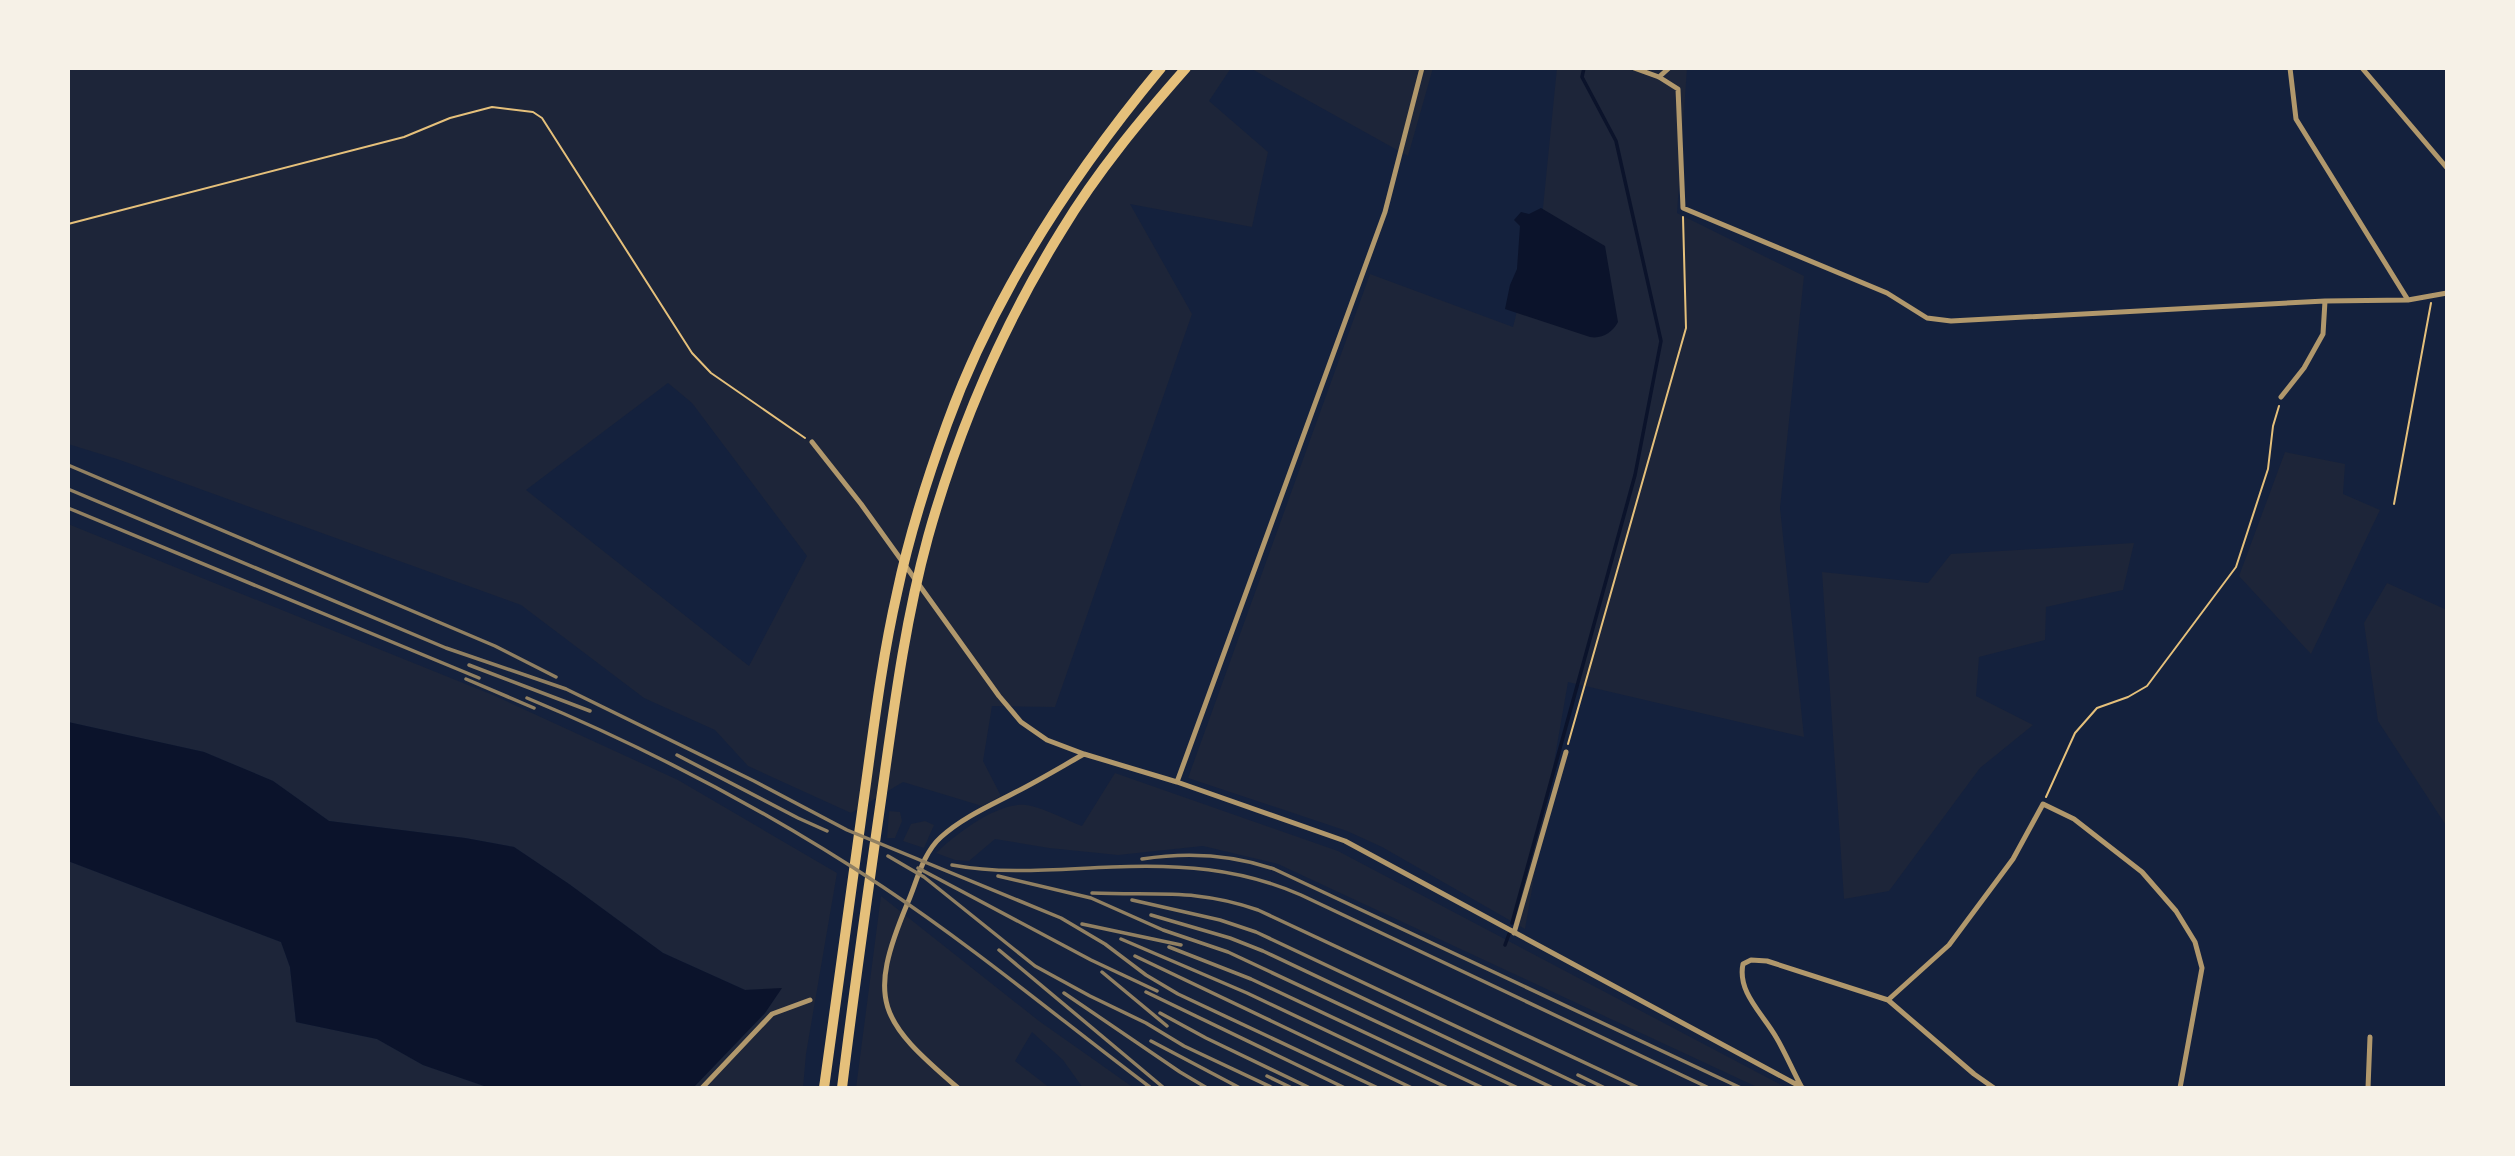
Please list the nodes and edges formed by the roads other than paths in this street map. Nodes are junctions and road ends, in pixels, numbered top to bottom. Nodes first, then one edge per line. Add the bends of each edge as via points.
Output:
1 (1161, 68) edge
2 (1186, 68) edge
3 (1422, 68) edge
4 (1634, 68) edge
5 (1669, 68) edge
6 (2290, 68) edge
7 (2362, 68) edge
8 (1659, 77) junction
9 (2447, 168) edge
10 (2447, 293) edge
11 (2408, 300) junction
12 (2325, 301) junction
13 (2281, 397) road end
14 (812, 442) road end
15 (1566, 752) road end
16 (1084, 754) junction
17 (1177, 782) junction
18 (1514, 933) junction
19 (810, 1000) dead end
20 (1888, 1000) junction
21 (2370, 1038) dead end
22 (1802, 1087) edge
23 (702, 1088) edge
24 (824, 1088) edge
25 (842, 1088) edge
26 (958, 1088) edge
27 (1994, 1088) edge
28 (2180, 1088) edge
29 (2368, 1088) edge

1 - 24 highway via 1066,193 1023,263 984,337 947,424 913,530 881,678
2 - 25 highway via 1104,168 1062,228 1016,312 959,442 911,608
3 - 17 street via 1385,212
4 - 8 street
5 - 8 street
6 - 11 street via 2296,119
7 - 9 street
8 - 12 street via 1678,89 1683,208 1887,293 1927,318 1951,321
10 - 11 street
11 - 12 street
12 - 13 street via 2323,334
14 - 16 street via 1021,722 1047,740
15 - 18 street
16 - 17 street
16 - 26 street via 942,836 929,851 894,934 883,982 893,1021 919,1055
17 - 18 street via 1345,841
18 - 22 street
19 - 23 street via 772,1014
20 - 22 street via 1767,961 1743,964 1740,976 1748,994
20 - 27 street
20 - 28 street via 1950,945 2012,859 2043,804 2074,819 2142,872 2176,911 2195,942 2202,968
21 - 29 street

